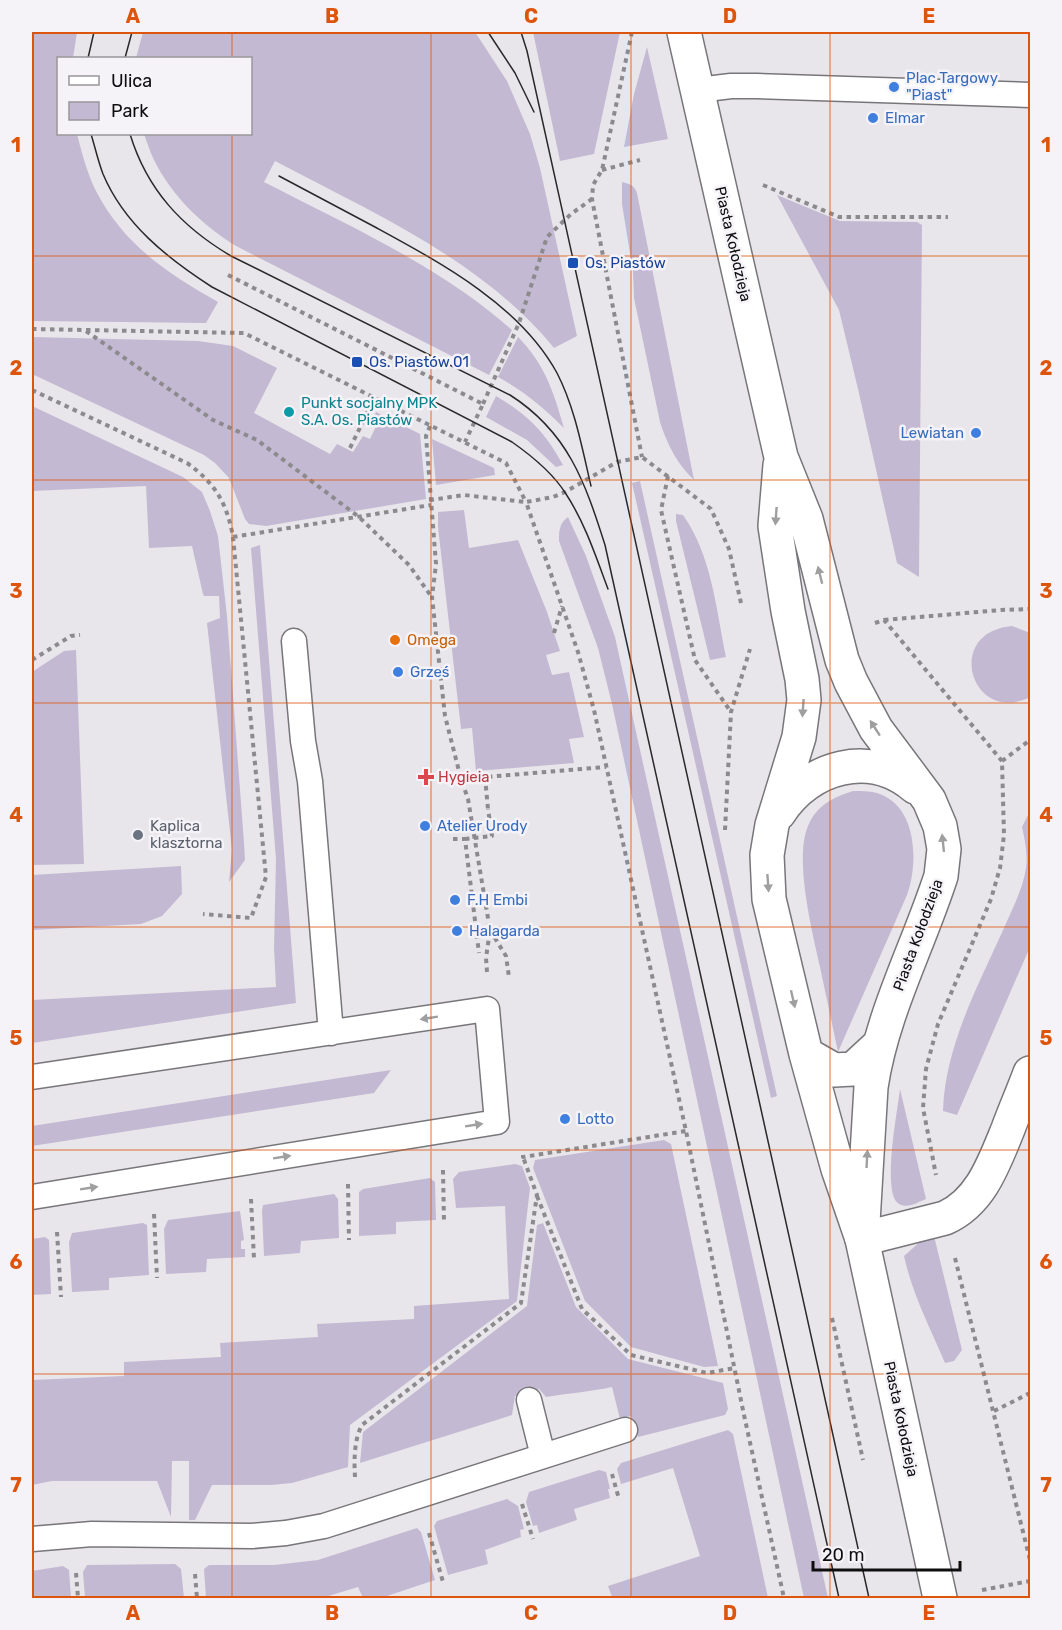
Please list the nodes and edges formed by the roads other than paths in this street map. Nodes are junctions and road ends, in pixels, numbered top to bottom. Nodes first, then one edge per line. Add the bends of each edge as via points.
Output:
1 (684, 32) edge
2 (698, 90) junction
3 (1030, 95) edge
4 (781, 458) junction
5 (294, 641) dead end
6 (922, 792) junction
7 (772, 825) junction
8 (331, 1033) junction
9 (879, 1045) junction
10 (806, 1054) junction
11 (1030, 1073) edge
12 (32, 1077) edge
13 (32, 1197) edge
14 (862, 1239) junction
15 (529, 1400) dead end
16 (625, 1430) dead end
17 (543, 1456) junction
18 (32, 1539) edge
19 (940, 1599) edge

1 - 2 street, Piasta Kołodzieja
2 - 3 lane via 757,86
2 - 4 street, Piasta Kołodzieja
6 -> 4 street, Piasta Kołodzieja via 876,729 851,682 806,519
4 -> 7 street, Piasta Kołodzieja via 775,526 804,700 799,737
5 - 8 lane
6 - 7 street, Piasta Kołodzieja via 882,768 847,766 824,774 799,790
9 -> 6 street, Piasta Kołodzieja via 941,876 944,849 940,826
7 -> 10 street, Piasta Kołodzieja via 767,855 769,899
8 - 12 lane
13 -> 8 lane via 497,1122 487,1009
9 - 10 street via 853,1069 834,1070
14 -> 9 street, Piasta Kołodzieja via 871,1087
10 - 14 street, Piasta Kołodzieja
11 - 14 street via 992,1169 965,1206 945,1218
14 - 19 street, Piasta Kołodzieja
15 - 17 lane
16 - 17 lane
17 - 18 lane via 324,1526 286,1533 92,1534

